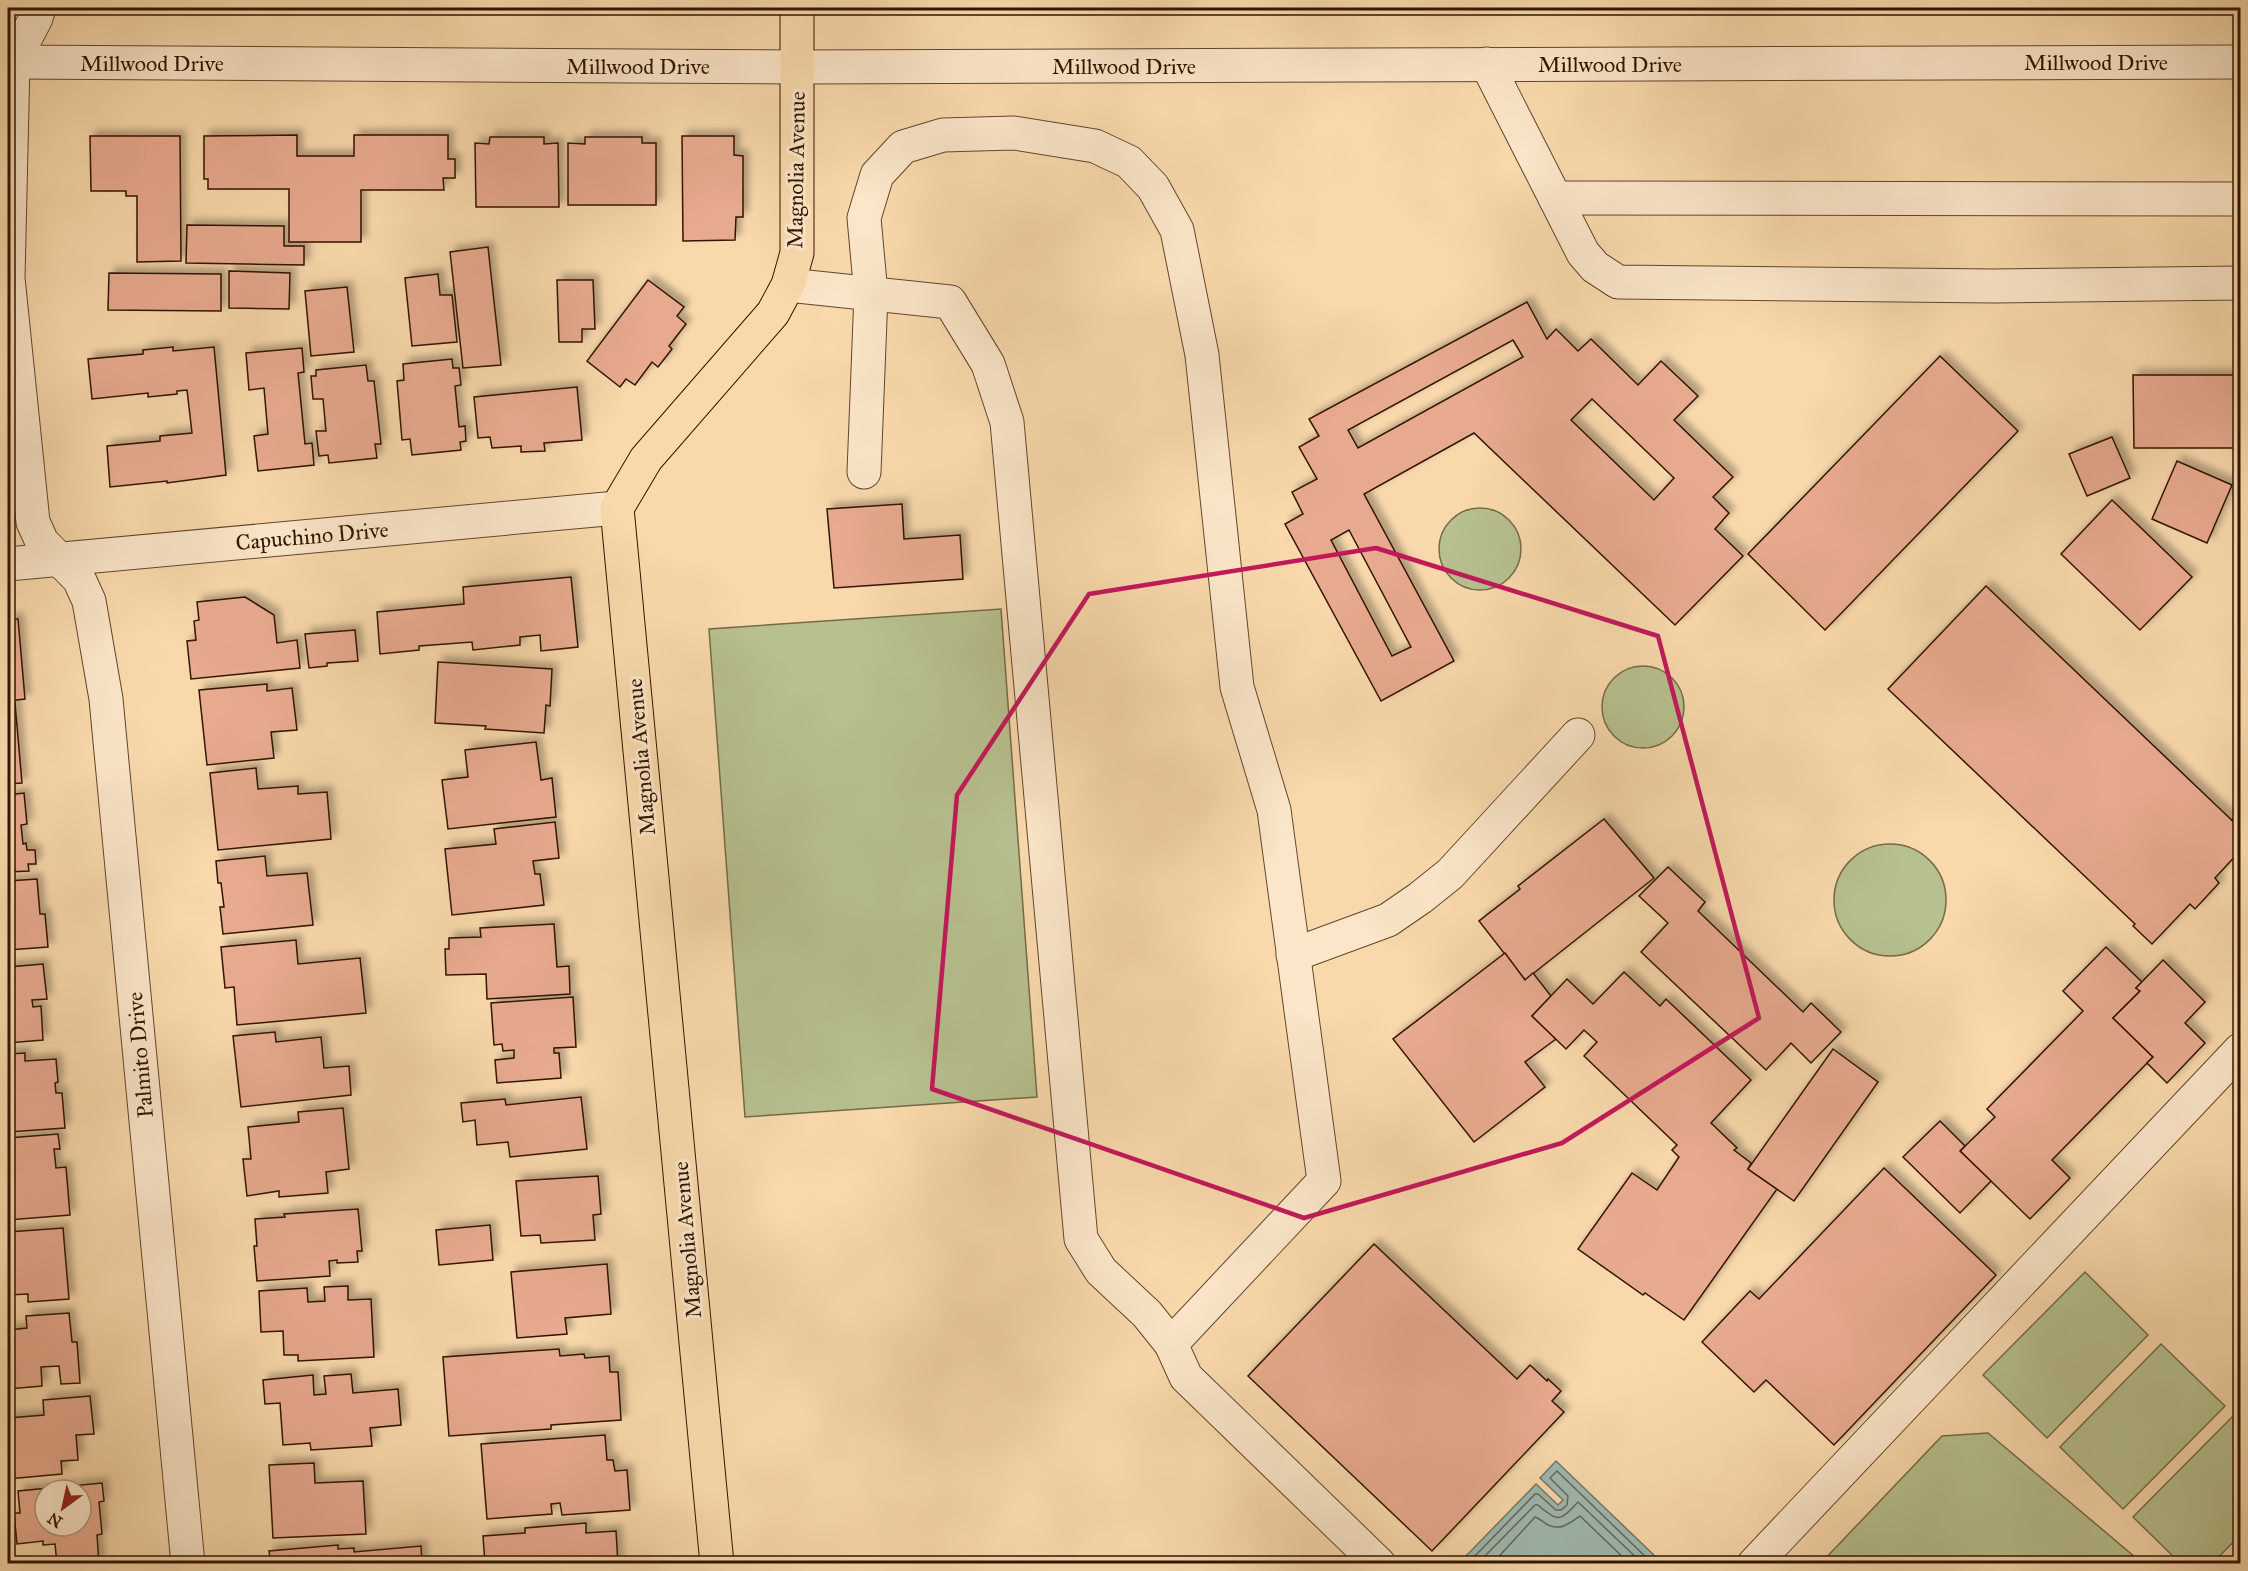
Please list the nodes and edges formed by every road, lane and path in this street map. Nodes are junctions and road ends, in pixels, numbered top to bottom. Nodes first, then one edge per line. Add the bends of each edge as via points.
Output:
1 (39, 8) edge
2 (797, 8) edge
3 (9, 59) edge
4 (2241, 62) edge
5 (1487, 64) junction
6 (797, 67) junction
7 (1555, 198) junction
8 (2241, 199) edge
9 (8, 258) edge
10 (2241, 283) edge
11 (788, 285) junction
12 (871, 294) junction
13 (864, 472) dead end
14 (617, 508) junction
15 (59, 558) junction
16 (8, 564) edge
17 (1578, 735) dead end
18 (1293, 955) junction
19 (2241, 1050) edge
20 (1171, 1344) junction
21 (188, 1563) edge
22 (717, 1563) edge
23 (1379, 1563) edge
24 (1754, 1563) edge

1 - 3 street
2 - 6 main road, Magnolia Avenue
3 - 6 street, Millwood Drive
3 - 9 street, Palmito Drive
4 - 5 street, Millwood Drive
5 - 6 street, Millwood Drive
5 - 7 street
6 - 11 main road, Magnolia Avenue via 797,253
7 - 8 street
7 - 10 street via 1583,253 1595,267 1618,282 1982,286
9 - 15 street, Palmito Drive via 33,522 42,542
11 - 12 street
11 - 14 main road, Magnolia Avenue via 772,313 646,459
12 - 13 street
12 - 18 street via 864,218 877,175 903,147 943,135 1014,133 1095,146 1129,162 1153,187 1177,230 1202,355 1237,687 1274,810
12 - 20 street via 950,302 988,364 1007,422 1081,1239 1101,1271 1147,1314
14 - 15 street, Capuchino Drive
14 - 22 main road, Magnolia Avenue
15 - 16 street, Capuchino Drive
15 - 21 street, Palmito Drive via 79,579 89,601 106,699
17 - 18 street via 1450,874 1420,898 1388,920
18 - 20 street via 1324,1181
19 - 24 street
20 - 23 street via 1186,1377

